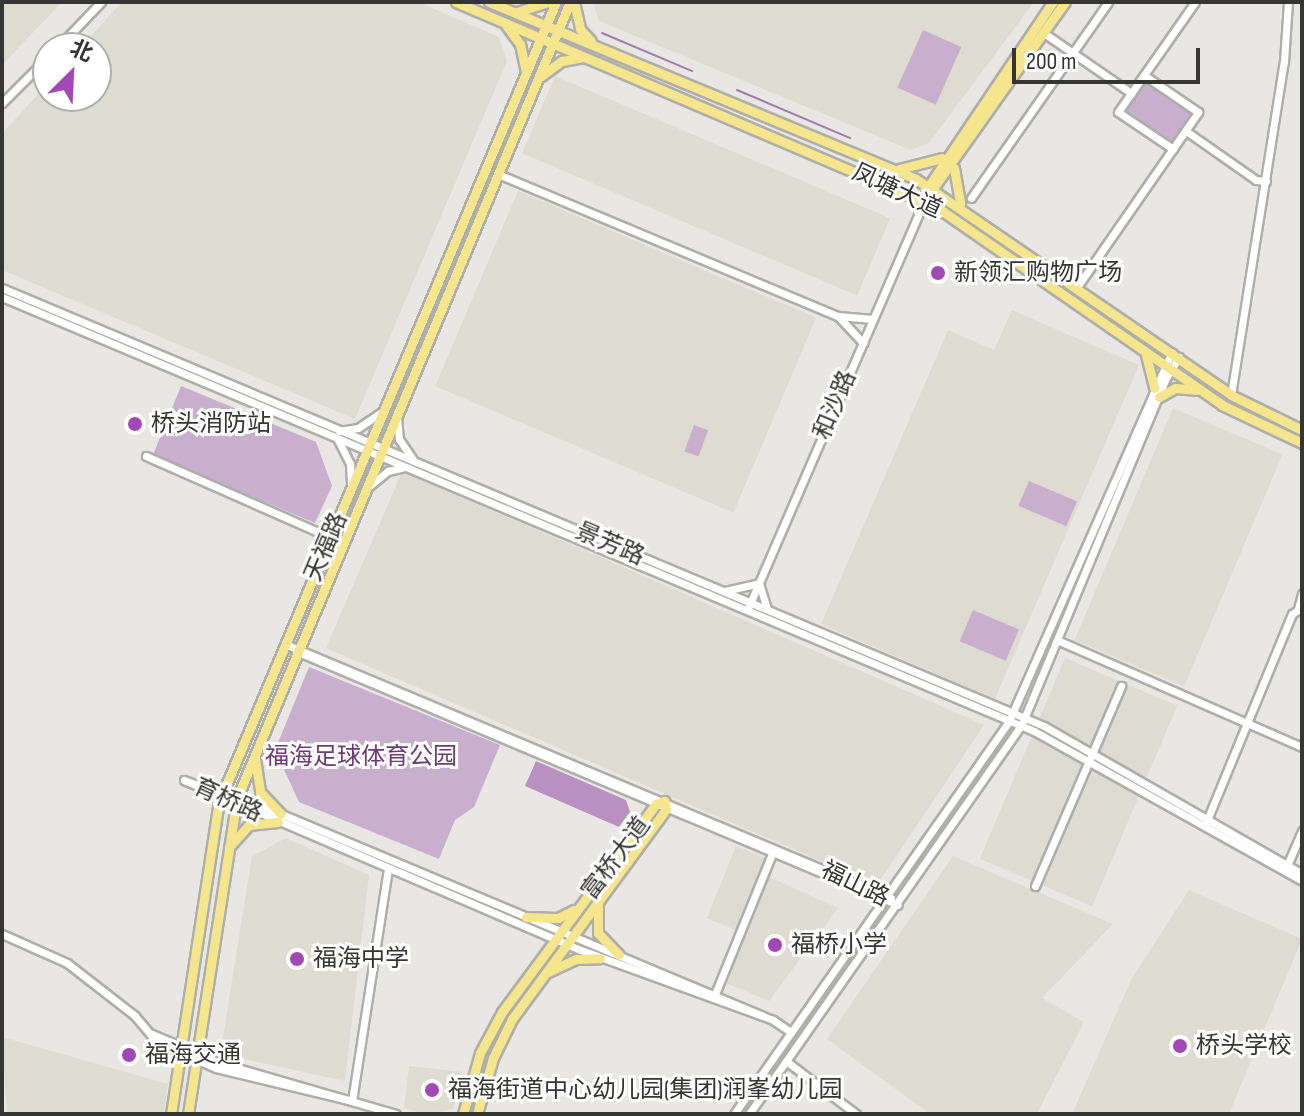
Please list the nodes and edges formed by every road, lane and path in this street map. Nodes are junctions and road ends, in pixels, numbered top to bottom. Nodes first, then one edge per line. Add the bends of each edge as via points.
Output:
1 (101, 2) edge
2 (456, 2) edge
3 (489, 2) edge
4 (547, 2) edge
5 (556, 2) edge
6 (572, 2) edge
7 (1053, 2) edge
8 (1065, 2) edge
9 (1108, 2) edge
10 (1195, 2) edge
11 (1288, 2) edge
12 (511, 11) junction
13 (503, 22) junction
14 (546, 25) junction
15 (559, 30) junction
16 (72, 32) edge
17 (1044, 33) junction
18 (541, 38) junction
19 (553, 43) junction
20 (601, 47) junction
21 (1073, 52) junction
22 (592, 58) junction
23 (32, 73) edge
24 (526, 73) junction
25 (1144, 75) junction
26 (538, 78) junction
27 (1131, 93) junction
28 (2, 103) edge
29 (1186, 131) junction
30 (1173, 149) junction
31 (951, 158) junction
32 (897, 169) junction
33 (498, 174) junction
34 (1266, 181) junction
35 (931, 187) junction
36 (971, 198) dead end
37 (924, 201) junction
38 (964, 209) junction
39 (1077, 287) junction
40 (2, 288) edge
41 (2, 297) edge
42 (838, 316) junction
43 (873, 319) junction
44 (863, 343) junction
45 (1142, 349) junction
46 (1176, 355) junction
47 (1167, 367) junction
48 (1201, 391) junction
49 (1156, 393) junction
50 (1231, 395) junction
51 (383, 411) junction
52 (397, 416) junction
53 (1302, 430) edge
54 (338, 434) junction
55 (1302, 443) edge
56 (368, 447) junction
57 (382, 453) junction
58 (146, 456) dead end
59 (414, 462) junction
60 (405, 467) junction
61 (350, 488) junction
62 (367, 489) junction
63 (330, 537) junction
64 (759, 583) junction
65 (723, 591) junction
66 (1302, 594) edge
67 (749, 606) junction
68 (1301, 610) edge
69 (769, 611) junction
70 (1056, 643) junction
71 (285, 644) junction
72 (299, 650) junction
73 (1121, 686) dead end
74 (1012, 718) junction
75 (1023, 722) junction
76 (1247, 724) junction
77 (258, 747) junction
78 (1302, 747) edge
79 (1090, 758) junction
80 (223, 795) junction
81 (236, 800) junction
82 (662, 805) junction
83 (280, 818) junction
84 (1206, 824) junction
85 (1302, 831) edge
86 (773, 851) junction
87 (225, 858) junction
88 (388, 868) junction
89 (1286, 868) junction
90 (1302, 874) edge
91 (1302, 881) edge
92 (1035, 886) dead end
93 (602, 895) junction
94 (887, 899) junction
95 (580, 905) junction
96 (898, 905) junction
97 (526, 917) junction
98 (2, 934) edge
99 (558, 935) junction
100 (569, 940) junction
101 (619, 955) junction
102 (600, 958) junction
103 (542, 976) junction
104 (715, 994) junction
105 (510, 999) junction
106 (521, 1006) junction
107 (764, 1017) junction
108 (791, 1032) junction
109 (180, 1049) junction
110 (196, 1056) junction
111 (786, 1061) junction
112 (352, 1101) junction
113 (852, 1113) edge
114 (171, 1114) edge
115 (188, 1114) edge
116 (396, 1114) edge
117 (463, 1114) edge
118 (477, 1114) edge
119 (734, 1114) edge
120 (749, 1114) edge

1 - 16 street
2 - 13 main road, 凤塘大道
3 - 12 main road, 凤塘大道
4 - 12 main road
5 - 14 main road, 天福路
6 - 15 main road, 天福路
6 - 20 main road via 580,29
7 - 31 main road, 和沙路
8 - 17 main road, 和沙路
9 - 21 street
10 - 25 street
11 - 34 street
12 - 14 main road, 凤塘大道
13 - 18 main road, 凤塘大道
13 - 24 main road via 520,43
14 - 15 main road, 凤塘大道
14 - 18 main road, 天福路
15 - 19 main road, 天福路
15 - 20 main road, 凤塘大道
17 - 21 street
17 - 31 main road, 和沙路
18 - 19 main road, 凤塘大道
18 - 24 main road, 天福路
19 - 22 main road, 凤塘大道
19 - 26 main road, 天福路
20 - 32 main road, 凤塘大道
21 - 27 street
21 - 36 street
22 - 26 main road via 562,61
22 - 37 main road, 凤塘大道
23 - 28 street
24 - 51 main road, 天福路
25 - 27 street
25 - 29 street via 1198,112
26 - 33 main road, 天福路
27 - 30 street via 1118,112
29 - 30 street
29 - 34 street via 1256,180
30 - 39 street
31 - 32 main road
31 - 35 main road, 和沙路
31 - 38 main road via 954,192
32 - 35 main road, 凤塘大道
33 - 42 street
33 - 52 main road, 天福路
34 - 50 street
35 - 37 main road, 和沙路
35 - 38 main road, 凤塘大道
37 - 43 street, 和沙路
37 - 45 main road, 凤塘大道
38 - 39 main road, 凤塘大道
39 - 46 main road, 凤塘大道
40 - 54 street, 景芳路
41 - 54 street, 景芳路
42 - 43 street
42 - 44 street
43 - 44 street, 和沙路
44 - 64 street, 和沙路
45 - 47 main road, 凤塘大道
45 - 49 main road via 1152,366
46 - 47 street
46 - 50 main road, 凤塘大道
47 - 48 main road, 凤塘大道
47 - 49 street
48 - 49 main road via 1175,388
48 - 55 main road, 凤塘大道 via 1238,416
49 - 70 street
49 - 74 street
50 - 53 main road, 凤塘大道
51 - 54 street
51 - 56 main road, 天福路
52 - 57 main road, 天福路
52 - 59 street via 399,439
54 - 56 street, 景芳路
54 - 61 street via 350,464
56 - 57 street, 景芳路
56 - 61 main road, 天福路
57 - 59 street, 景芳路
57 - 60 street, 景芳路
57 - 62 main road, 天福路
58 - 63 street
59 - 65 street, 景芳路
60 - 62 street via 388,471
60 - 67 street, 景芳路
61 - 63 main road, 天福路
62 - 72 main road, 天福路
63 - 71 main road, 天福路
64 - 65 street
64 - 67 street, 和沙路
64 - 69 street
65 - 67 street, 景芳路
66 - 68 street
67 - 69 street, 景芳路
67 - 74 street, 景芳路
68 - 76 street via 1289,624
69 - 74 street, 景芳路
70 - 75 street
70 - 76 street
71 - 72 street, 福山路
71 - 80 main road, 天福路
72 - 77 main road, 天福路
72 - 82 street, 福山路
73 - 79 street
74 - 75 street, 景芳路
74 - 94 street
75 - 79 street, 景芳路
75 - 96 street
76 - 78 street
76 - 84 street
77 - 81 main road, 天福路
77 - 83 main road via 256,781
79 - 84 street, 景芳路
79 - 92 street
80 - 81 street, 育桥路
80 - 109 main road, 天福路
81 - 83 street, 育桥路
81 - 87 main road, 天福路
82 - 86 street, 福山路
82 - 93 main road, 富桥大道
82 - 95 main road, 富桥大道
83 - 87 main road via 249,825
83 - 88 street, 育桥路
83 - 97 street, 育桥路
84 - 89 street, 景芳路
85 - 89 street
86 - 94 street, 福山路
86 - 104 street
87 - 110 main road, 天福路
88 - 99 street, 育桥路
88 - 112 street
89 - 90 street
89 - 91 street
93 - 100 main road, 富桥大道
93 - 101 main road via 595,926 602,941
94 - 96 street, 福山路
94 - 108 street
95 - 97 main road via 558,918
95 - 99 main road, 富桥大道
96 - 111 street
97 - 99 street, 育桥路
98 - 109 street via 67,963 150,1033
99 - 100 street, 育桥路
99 - 105 main road, 富桥大道
100 - 101 street, 育桥路
100 - 102 street, 育桥路
100 - 103 main road, 富桥大道
101 - 104 street, 育桥路
102 - 103 main road via 566,962
102 - 107 street, 育桥路
103 - 106 main road, 富桥大道
104 - 107 street, 育桥路
105 - 106 street
105 - 117 main road, 富桥大道 via 480,1053
106 - 118 main road, 富桥大道 via 493,1058
107 - 108 street, 育桥路
108 - 119 street
109 - 110 street
109 - 114 main road, 天福路
110 - 112 street
110 - 115 main road, 天福路
111 - 113 street
111 - 120 street
112 - 116 street

